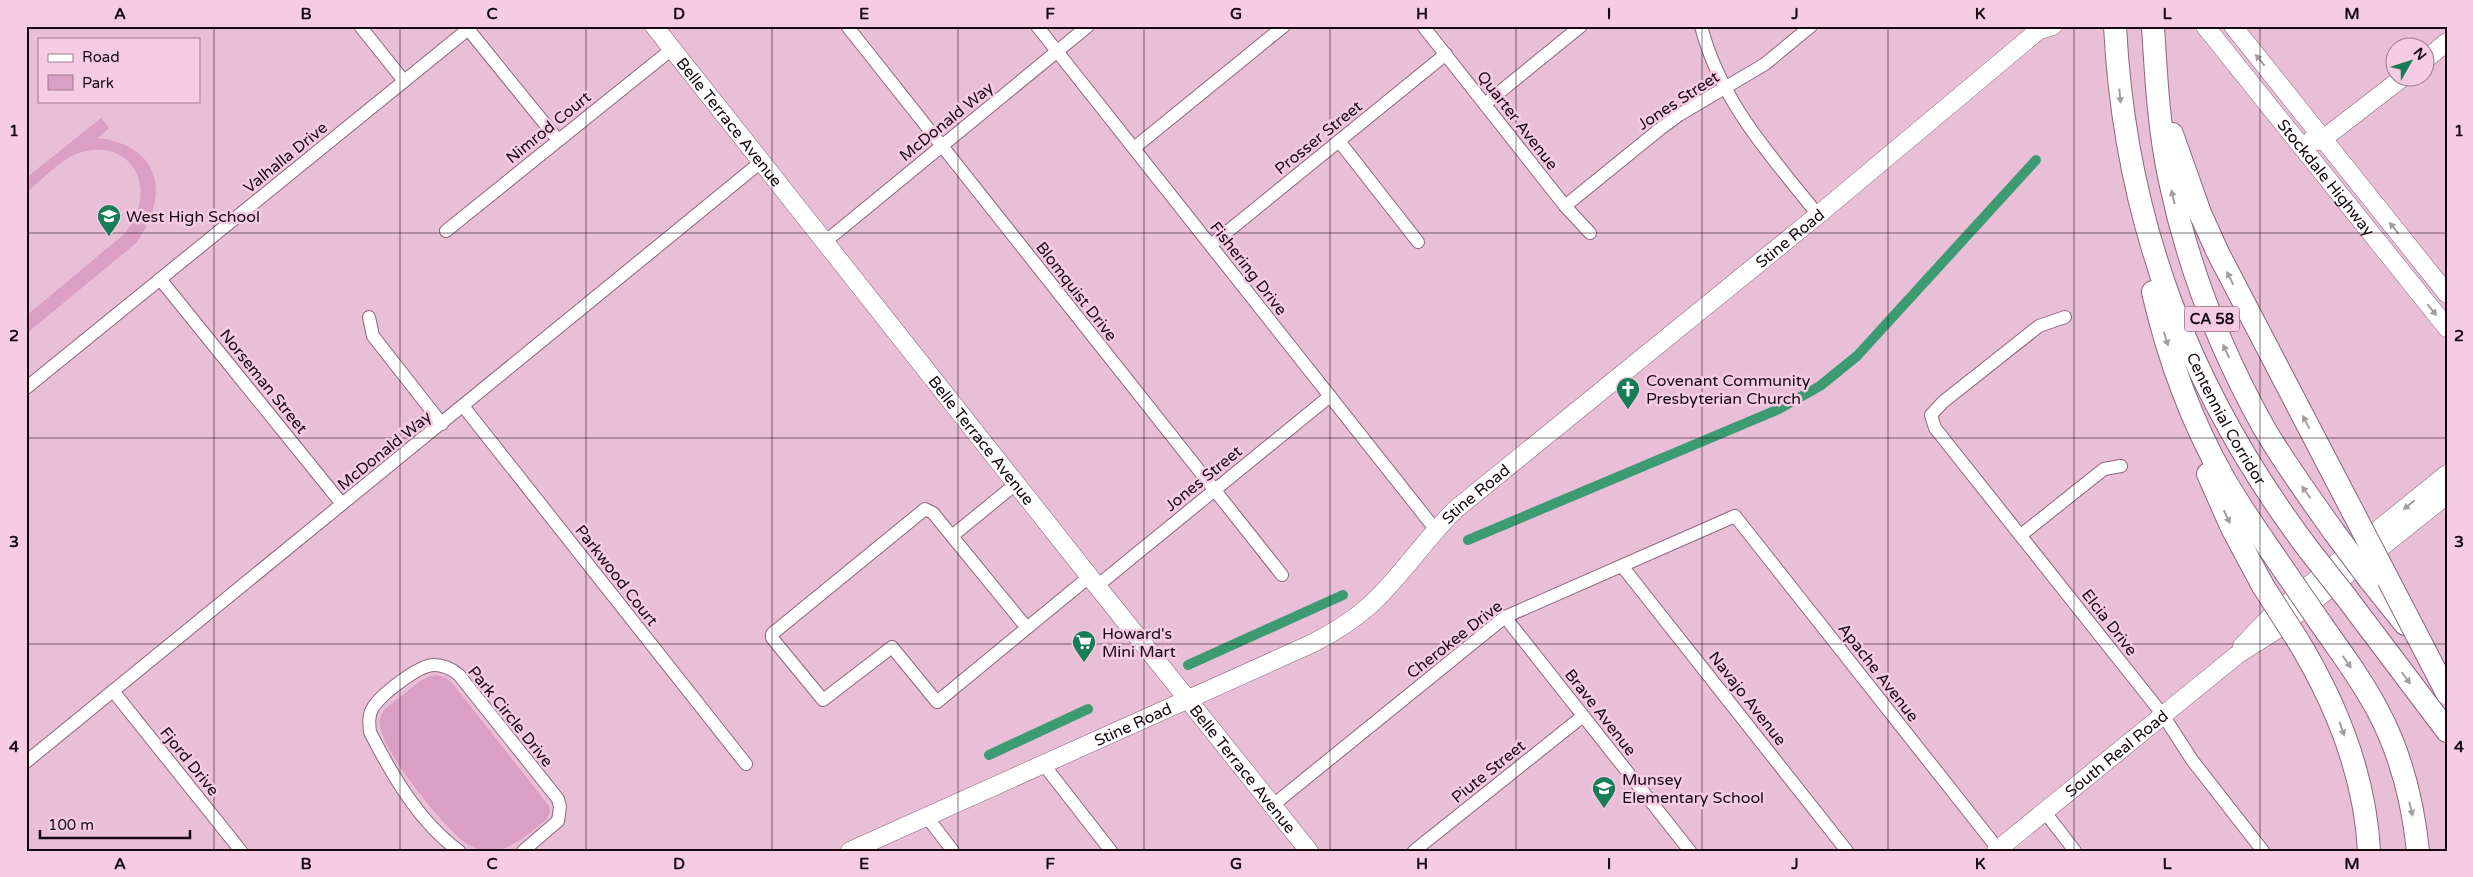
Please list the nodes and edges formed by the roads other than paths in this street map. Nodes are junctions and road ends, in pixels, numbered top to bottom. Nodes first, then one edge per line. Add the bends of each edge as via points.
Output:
1 (360, 26) edge
2 (654, 26) edge
3 (847, 26) edge
4 (1037, 26) edge
5 (1088, 26) edge
6 (1284, 26) edge
7 (1423, 26) edge
8 (1581, 26) edge
9 (1701, 26) edge
10 (1811, 26) edge
11 (2153, 26) edge
12 (2205, 26) edge
13 (2233, 26) edge
14 (470, 28) edge
15 (2044, 28) edge
16 (2116, 37) edge
17 (2447, 42) edge
18 (672, 49) junction
19 (2436, 50) edge
20 (1057, 51) junction
21 (1446, 54) junction
22 (2239, 69) junction
23 (404, 81) junction
24 (2158, 86) junction
25 (1724, 88) junction
26 (2389, 88) edge
27 (1485, 104) junction
28 (558, 140) junction
29 (2323, 140) junction
30 (1339, 141) junction
31 (942, 145) junction
32 (1134, 148) junction
33 (2128, 155) junction
34 (762, 162) junction
35 (1565, 206) junction
36 (1818, 215) junction
37 (446, 231) dead end
38 (1590, 233) dead end
39 (826, 241) junction
40 (1418, 242) dead end
41 (2380, 244) junction
42 (1210, 245) junction
43 (160, 279) junction
44 (2447, 294) edge
45 (2447, 304) edge
46 (369, 317) dead end
47 (2065, 317) dead end
48 (2447, 328) edge
49 (2176, 372) junction
50 (26, 388) edge
51 (1330, 396) junction
52 (463, 406) junction
53 (442, 424) junction
54 (2121, 466) dead end
55 (2447, 474) edge
56 (1017, 483) junction
57 (1214, 490) junction
58 (2447, 495) edge
59 (342, 504) junction
60 (1735, 516) joint
61 (1435, 529) junction
62 (2021, 535) junction
63 (952, 536) junction
64 (1622, 566) junction
65 (1282, 575) dead end
66 (1093, 581) junction
67 (1505, 617) junction
68 (1027, 628) junction
69 (2236, 655) junction
70 (2447, 675) edge
71 (113, 691) junction
72 (2447, 693) edge
73 (1188, 700) junction
74 (2163, 715) junction
75 (1583, 716) junction
76 (2447, 730) edge
77 (26, 762) edge
78 (746, 764) dead end
79 (1044, 765) junction
80 (1273, 805) junction
81 (2044, 811) junction
82 (926, 817) junction
83 (1997, 850) edge
84 (241, 851) edge
85 (458, 851) edge
86 (523, 851) edge
87 (850, 851) edge
88 (953, 851) edge
89 (1111, 851) edge
90 (1309, 851) edge
91 (1414, 851) edge
92 (1690, 851) edge
93 (1848, 851) edge
94 (2075, 851) edge
95 (2263, 851) edge
96 (2369, 851) edge
97 (2418, 851) edge

1 - 23 street
2 - 18 street, Belle Terrace Avenue
3 - 31 street, Blomquist Drive
4 - 20 street, Fishering Drive
5 - 20 street, McDonald Way
6 - 32 street
7 - 21 street, Quarter Avenue
8 - 27 street
9 - 25 street
10 - 25 street, Jones Street via 1765,64
11 - 24 highway, Centennial Corridor / CA 58
12 - 22 street, Stockdale Highway
29 -> 13 street, Stockdale Highway
14 - 23 street, Valhalla Drive
14 - 28 street
15 - 36 street, Stine Road
16 -> 33 highway, Centennial Corridor / CA 58
17 - 19 street
18 - 28 street, Nimrod Court
18 - 34 street, Belle Terrace Avenue
20 - 31 street, McDonald Way
20 - 32 street, Fishering Drive
21 - 27 street, Quarter Avenue
21 - 30 street, Prosser Street
22 - 29 street via 2266,86 2310,138
22 - 41 street, Stockdale Highway
23 - 43 street, Valhalla Drive
70 -> 24 highway, Centennial Corridor / CA 58, bridge via 2334,532 2265,429 2235,371 2209,310 2176,211 2164,147
72 -> 24 highway, bridge via 2218,253 2194,196
25 - 35 street, Jones Street via 1660,129
25 - 36 street via 1752,132
26 - 29 street
27 - 35 street, Quarter Avenue
28 - 37 street, Nimrod Court
44 -> 29 street, Stockdale Highway
30 - 40 street
30 - 42 street, Prosser Street
31 - 39 street, McDonald Way
31 - 57 street, Blomquist Drive
32 - 42 street, Fishering Drive
33 -> 49 highway via 2146,265
33 -> 76 highway, Centennial Corridor / CA 58, bridge via 2158,270 2197,365 2238,444 2309,550
34 - 39 street, Belle Terrace Avenue
34 - 52 street, McDonald Way
35 - 38 street, Quarter Avenue
36 - 61 street, Stine Road via 1456,508
39 - 56 street, Belle Terrace Avenue
41 - 45 street via 2394,247
41 -> 48 street, Stockdale Highway
42 - 51 street, Fishering Drive
43 - 50 street, Valhalla Drive
43 - 59 street, Norseman Street
46 - 53 street via 373,336
47 - 62 street, Elcia Drive via 2039,326 1931,415 1936,428
49 -> 96 highway, bridge via 2191,426 2232,528 2325,688 2342,728 2357,777
49 -> 97 highway, bridge via 2220,471 2370,695 2388,730 2402,771
51 - 57 street, Jones Street
51 - 61 street, Fishering Drive
52 - 53 street, McDonald Way
52 - 78 street, Parkwood Court
53 - 59 street, McDonald Way
54 - 62 street via 2104,469
55 -> 69 street, South Real Road via 2263,624
56 - 63 street
56 - 66 street, Belle Terrace Avenue
57 - 65 street, Blomquist Drive
57 - 66 street, Jones Street
58 - 69 street, South Real Road via 2281,627
59 - 71 street, McDonald Way
60 - 64 street, Cherokee Drive
60 - 83 street, Apache Avenue
61 - 73 street, Stine Road via 1384,591 1349,622 1311,644
62 - 74 street, Elcia Drive
63 - 68 street
63 - 68 street, Jones Street via 926,509 772,634 774,641 823,700 892,646 938,702
64 - 67 street, Cherokee Drive
64 - 93 street, Navajo Avenue
66 - 68 street, Jones Street
66 - 73 street, Belle Terrace Avenue
67 - 75 street, Brave Avenue
67 - 80 street, Cherokee Drive
69 - 74 street, South Real Road
71 - 77 street, McDonald Way
71 - 84 street, Fjord Drive
73 - 79 street, Stine Road
73 - 80 street, Belle Terrace Avenue
74 - 81 street, South Real Road
74 - 95 street, Elcia Drive via 2185,752
75 - 91 street, Piute Street
75 - 92 street, Brave Avenue
79 - 82 street, Stine Road
79 - 89 street
80 - 90 street, Belle Terrace Avenue
81 - 83 street, South Real Road
81 - 94 street
82 - 87 street, Stine Road
82 - 88 street
85 - 86 street, Park Circle Drive via 432,826 397,780 370,732 370,715 380,700 417,670 434,665 459,675 558,799 558,821

